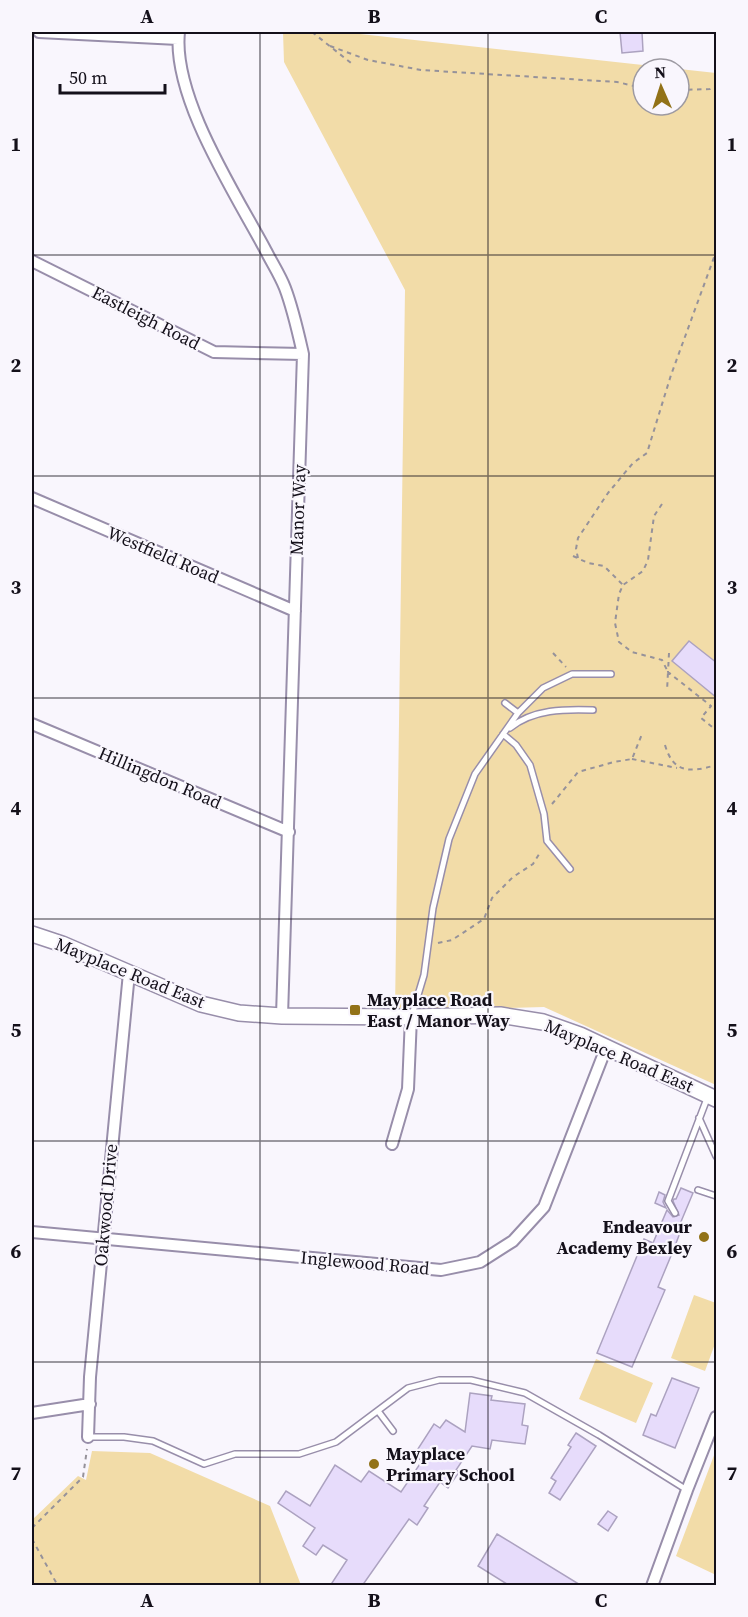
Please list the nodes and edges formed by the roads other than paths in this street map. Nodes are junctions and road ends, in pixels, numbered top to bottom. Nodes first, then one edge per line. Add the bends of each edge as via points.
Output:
1 (39, 32) edge
2 (178, 35) edge
3 (32, 261) edge
4 (303, 354) junction
5 (32, 498) edge
6 (295, 611) junction
7 (611, 674) dead end
8 (505, 703) dead end
9 (593, 710) dead end
10 (518, 713) junction
11 (32, 724) edge
12 (502, 734) junction
13 (289, 832) junction
14 (570, 869) dead end
15 (32, 934) edge
16 (129, 973) junction
17 (282, 1016) junction
18 (411, 1017) junction
19 (606, 1048) junction
20 (713, 1097) edge
21 (699, 1118) junction
22 (392, 1144) dead end
23 (717, 1156) edge
24 (698, 1190) dead end
25 (717, 1196) edge
26 (675, 1213) dead end
27 (32, 1232) edge
28 (103, 1239) junction
29 (90, 1404) junction
30 (378, 1411) junction
31 (32, 1413) edge
32 (717, 1417) edge
33 (393, 1431) dead end
34 (88, 1437) joint
35 (687, 1490) junction
36 (652, 1586) edge

1 - 2 street
2 - 4 street, Manor Way via 187,93 203,132 284,286
3 - 4 street, Eastleigh Road via 214,352
4 - 6 street, Manor Way
5 - 6 street, Westfield Road
6 - 13 street, Manor Way
7 - 10 lane via 572,674 543,688
8 - 10 lane
9 - 12 lane via 547,712 520,719
10 - 12 lane
11 - 13 street, Hillingdon Road
12 - 14 lane via 516,745 530,765 547,841
12 - 18 lane via 475,774 449,839 419,996
13 - 17 street, Manor Way
15 - 16 street, Mayplace Road East
16 - 17 street, Mayplace Road East via 201,1004 240,1013
16 - 28 street, Oakwood Drive
17 - 18 street, Mayplace Road East
18 - 19 street, Mayplace Road East via 500,1015 543,1022
18 - 22 street via 408,1089
19 - 20 street, Mayplace Road East
19 - 28 street, Inglewood Road via 544,1208 513,1241 480,1262 441,1270
20 - 21 lane
21 - 23 lane
21 - 26 lane via 668,1201
24 - 25 lane
27 - 28 street, Inglewood Road
28 - 29 street, Oakwood Drive
29 - 31 street
29 - 34 street, Oakwood Drive
30 - 33 lane
30 - 34 lane via 336,1442 299,1454 235,1454 204,1464 153,1441
30 - 35 lane via 408,1388 439,1380 471,1380 525,1393
32 - 35 street
35 - 36 street

